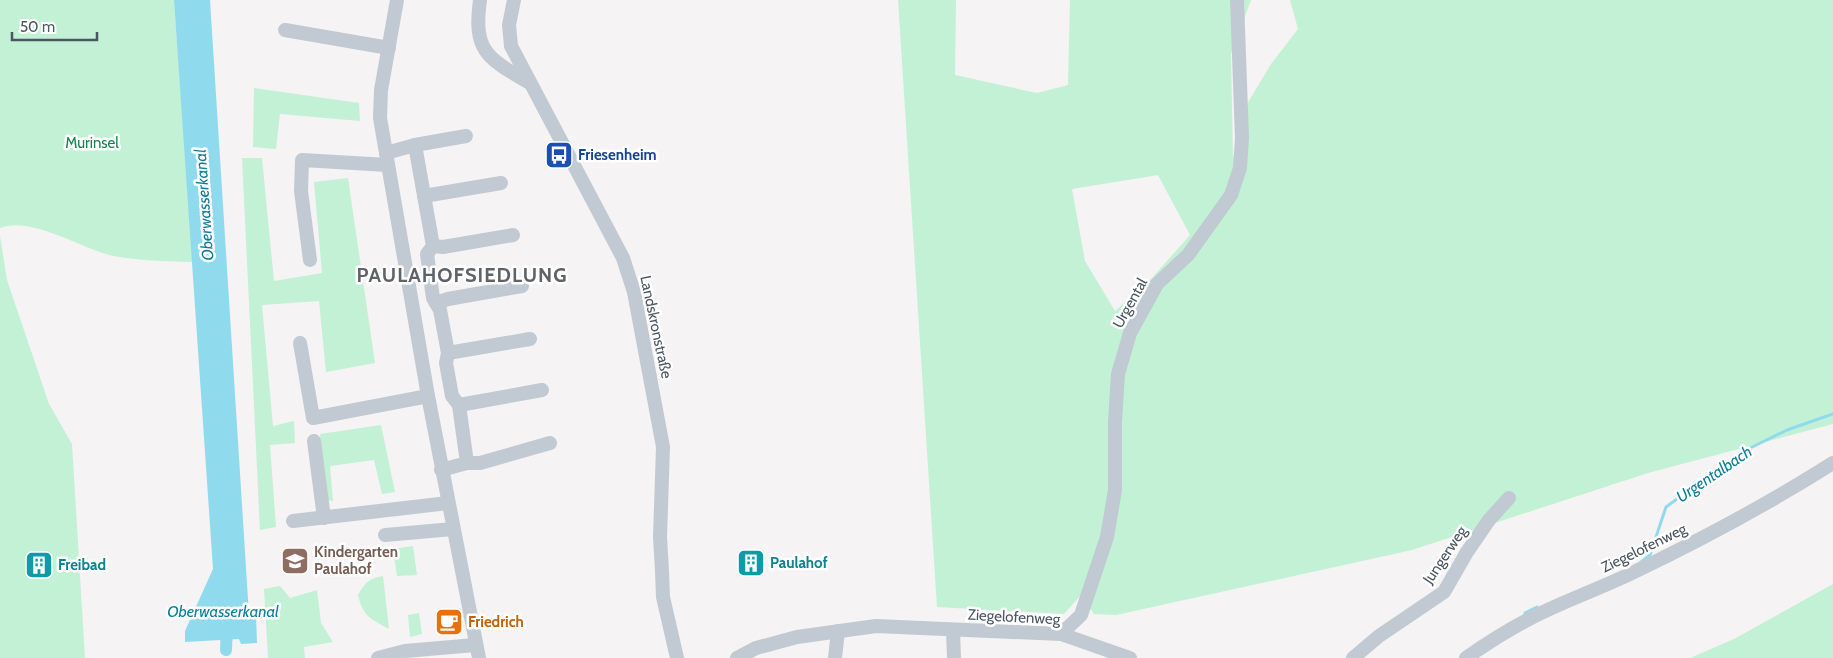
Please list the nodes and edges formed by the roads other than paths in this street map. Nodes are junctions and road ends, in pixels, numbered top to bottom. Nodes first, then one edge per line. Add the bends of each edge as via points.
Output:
1 (397, 0) edge
2 (480, 0) edge
3 (514, 0) edge
4 (1238, 0) edge
5 (285, 30) dead end
6 (389, 48) junction
7 (529, 82) junction
8 (466, 136) dead end
9 (415, 145) junction
10 (387, 159) junction
11 (501, 183) dead end
12 (424, 196) junction
13 (513, 235) dead end
14 (433, 246) junction
15 (310, 260) dead end
16 (522, 286) dead end
17 (436, 303) junction
18 (530, 339) dead end
19 (300, 343) dead end
20 (448, 353) junction
21 (542, 390) dead end
22 (428, 396) junction
23 (459, 405) junction
24 (314, 441) dead end
25 (550, 443) dead end
26 (467, 463) junction
27 (1833, 464) edge
28 (441, 470) junction
29 (1509, 498) dead end
30 (448, 502) junction
31 (324, 518) junction
32 (293, 521) dead end
33 (453, 529) junction
34 (385, 535) dead end
35 (838, 631) junction
36 (953, 631) junction
37 (1061, 634) junction
38 (477, 651) edge
39 (378, 658) edge
40 (677, 658) edge
41 (737, 658) edge
42 (835, 658) edge
43 (954, 658) edge
44 (1130, 658) edge
45 (1353, 658) edge
46 (1466, 658) edge

1 - 6 street
2 - 7 street via 477,23 484,46 494,62
3 - 7 street, Landskronstraße via 509,25 511,46
4 - 37 street, Urgental via 1240,168 1231,195 1188,255 1157,284 1130,333 1118,374 1114,422 1115,490 1107,537 1081,614
5 - 6 street
6 - 10 street via 381,90 380,118
7 - 40 street, Landskronstraße via 623,258 634,292 663,447 660,537 663,597
8 - 9 street
9 - 10 street
9 - 12 street
10 - 15 street via 302,160 300,191
10 - 22 street
11 - 12 street
12 - 14 street
13 - 14 street
14 - 17 street via 427,254
16 - 17 street
17 - 20 street
18 - 20 street
19 - 22 street via 312,418
20 - 23 street via 446,363 452,396
21 - 23 street
22 - 28 street
23 - 26 street
24 - 31 street
25 - 26 street via 480,463
26 - 28 street
27 - 46 street, Ziegelofenweg via 1712,533 1532,618
28 - 30 street
29 - 45 street, Jungerweg via 1489,520 1444,592 1379,636
30 - 31 street
30 - 33 street
31 - 32 street
33 - 34 street
33 - 38 street
35 - 36 street, Ziegelofenweg via 876,626
35 - 41 street, Ziegelofenweg via 797,637 756,648
35 - 42 street
36 - 37 street, Ziegelofenweg
36 - 43 street, Ziegelofenweg
37 - 44 street, Ziegelofenweg
38 - 39 street via 405,651

